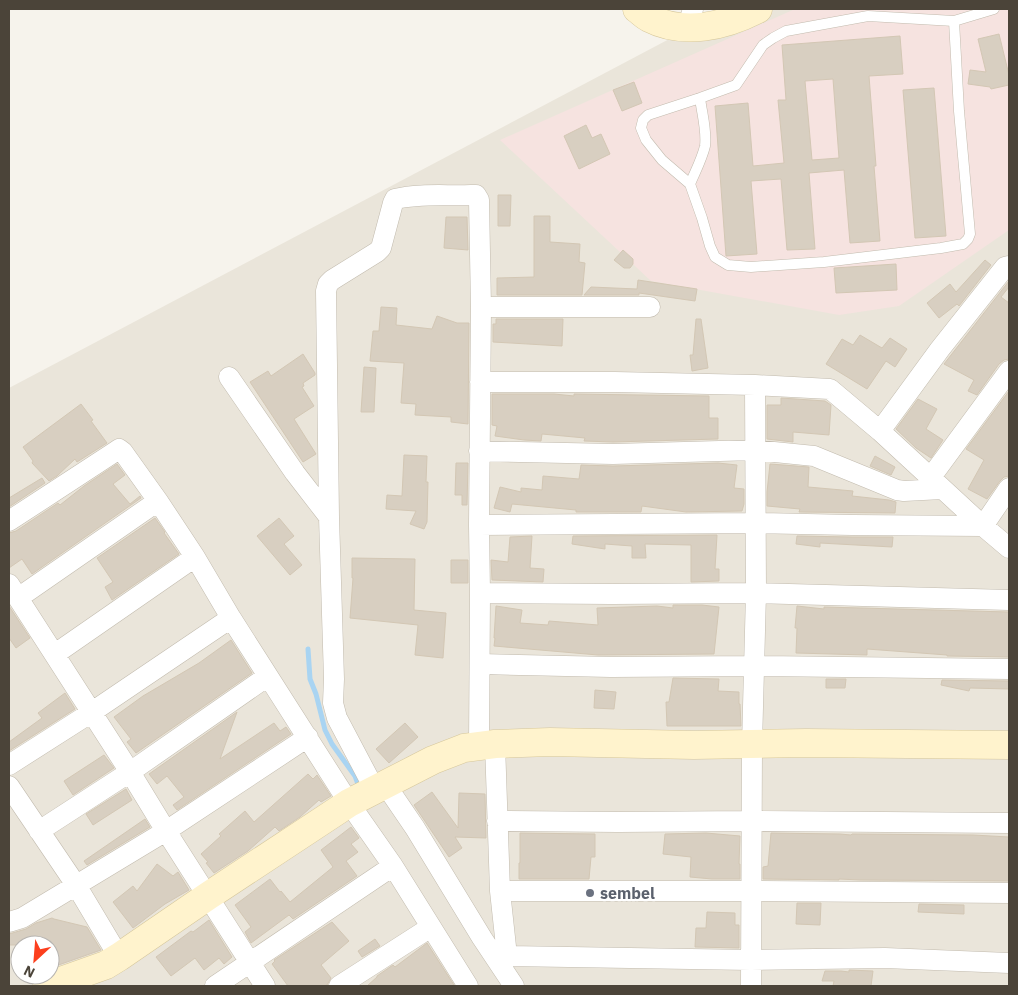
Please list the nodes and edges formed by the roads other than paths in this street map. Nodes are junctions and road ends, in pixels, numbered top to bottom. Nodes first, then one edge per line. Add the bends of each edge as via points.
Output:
1 (636, 9) edge
2 (758, 9) edge
3 (994, 9) edge
4 (866, 13) edge
5 (690, 18) edge
6 (954, 21) junction
7 (700, 98) junction
8 (690, 184) junction
9 (1009, 266) edge
10 (481, 306) junction
11 (650, 307) dead end
12 (1009, 371) edge
13 (229, 377) dead end
14 (480, 382) junction
15 (755, 385) junction
16 (880, 431) junction
17 (755, 450) junction
18 (480, 451) junction
19 (937, 483) junction
20 (1009, 488) edge
21 (158, 501) junction
22 (329, 517) junction
23 (9, 521) edge
24 (756, 523) junction
25 (479, 525) junction
26 (983, 526) junction
27 (1009, 548) edge
28 (195, 557) junction
29 (13, 591) edge
30 (756, 593) junction
31 (480, 594) junction
32 (1009, 600) edge
33 (231, 618) junction
34 (55, 654) junction
35 (480, 664) junction
36 (754, 666) junction
37 (1009, 668) edge
38 (268, 676) junction
39 (92, 712) junction
40 (308, 737) junction
41 (752, 745) junction
42 (1009, 745) edge
43 (487, 746) junction
44 (9, 765) edge
45 (130, 772) junction
46 (9, 786) edge
47 (380, 787) junction
48 (349, 803) junction
49 (752, 820) junction
50 (497, 821) junction
51 (1009, 823) edge
52 (39, 831) junction
53 (166, 831) junction
54 (393, 866) junction
55 (76, 885) junction
56 (500, 891) junction
57 (751, 891) junction
58 (1009, 893) edge
59 (208, 896) junction
60 (9, 922) edge
61 (431, 927) junction
62 (502, 957) junction
63 (119, 958) junction
64 (751, 960) junction
65 (250, 962) junction
66 (1009, 962) edge
67 (466, 985) edge
68 (47, 986) edge
69 (215, 986) edge
70 (265, 986) edge
71 (339, 986) edge
72 (514, 986) edge
73 (750, 986) edge

1 - 5 street via 648,18 668,24
2 - 5 street via 706,26
3 - 6 lane
4 - 6 lane
4 - 7 lane via 780,34 763,45 736,85
6 - 8 lane via 970,234 963,244 824,262 752,267 728,264 715,257
7 - 8 lane via 705,144
7 - 8 lane via 648,115 641,128 662,160
9 - 16 street via 940,350
10 - 11 street
10 - 14 street
10 - 22 street via 479,200 476,196 430,195 395,199 381,248 332,280 326,291
12 - 19 street
13 - 22 street
14 - 15 street
14 - 18 street
15 - 16 street via 830,389
15 - 17 street
16 - 19 street
17 - 18 street via 612,454
17 - 19 street via 814,456 897,490
17 - 24 street
18 - 25 street
19 - 26 street
20 - 26 street
21 - 23 street via 119,449
21 - 28 street
21 - 29 street
22 - 47 street via 334,703 337,718
24 - 25 street
24 - 26 street
24 - 30 street
25 - 31 street
26 - 27 street
28 - 33 street
28 - 34 street
29 - 34 street
30 - 31 street
30 - 32 street
30 - 36 street
31 - 35 street
33 - 38 street
33 - 39 street
34 - 39 street
35 - 36 street
35 - 43 street
36 - 37 street
36 - 41 street
38 - 40 street
38 - 45 street
39 - 44 street
39 - 45 street
40 - 48 street
40 - 53 street
41 - 42 street
41 - 43 street via 550,742
41 - 49 street
43 - 47 street via 449,753
43 - 50 street
45 - 52 street
45 - 53 street
46 - 52 street
47 - 48 street
47 - 62 street via 415,828 482,938
48 - 54 street
48 - 59 street
49 - 50 street
49 - 51 street
49 - 57 street
50 - 56 street
52 - 55 street
53 - 55 street
53 - 59 street
54 - 61 street
54 - 65 street
55 - 60 street via 22,918
55 - 63 street
56 - 57 street
56 - 62 street
57 - 58 street
57 - 64 street
59 - 63 street
59 - 65 street
61 - 67 street
61 - 71 street
62 - 64 street
62 - 72 street
63 - 68 street
64 - 66 street via 885,958
64 - 73 street
65 - 69 street
65 - 70 street

